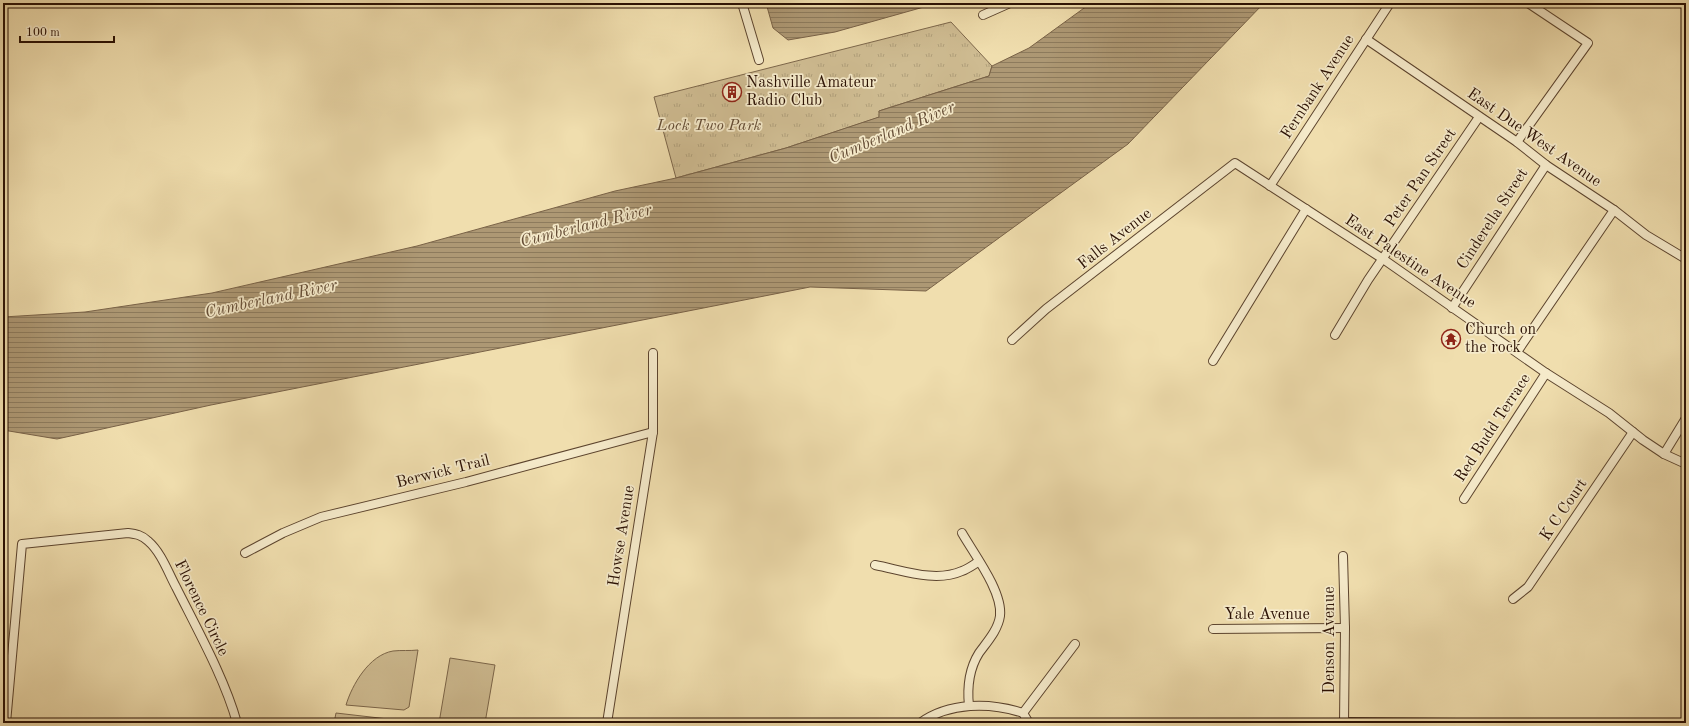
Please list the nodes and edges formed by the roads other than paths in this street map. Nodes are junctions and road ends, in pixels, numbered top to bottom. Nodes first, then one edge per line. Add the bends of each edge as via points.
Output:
1 (742, 3) edge
2 (1010, 3) edge
3 (1390, 3) edge
4 (1528, 3) edge
5 (983, 15) dead end
6 (1366, 39) junction
7 (759, 60) dead end
8 (1479, 116) junction
9 (1517, 142) junction
10 (1236, 164) joint
11 (1546, 165) junction
12 (1270, 186) junction
13 (1306, 209) junction
14 (1614, 210) junction
15 (1384, 259) junction
16 (1686, 259) edge
17 (1452, 308) junction
18 (1335, 335) dead end
19 (1012, 340) dead end
20 (1517, 352) junction
21 (653, 353) dead end
22 (1213, 361) dead end
23 (1546, 373) junction
24 (1686, 418) edge
25 (653, 432) junction
26 (1633, 432) junction
27 (1664, 454) junction
28 (1686, 464) edge
29 (1464, 499) dead end
30 (962, 533) dead end
31 (245, 553) dead end
32 (1343, 556) dead end
33 (978, 562) junction
34 (875, 565) dead end
35 (1513, 599) dead end
36 (1345, 628) junction
37 (1213, 629) dead end
38 (1075, 644) dead end
39 (969, 706) junction
40 (1023, 713) junction
41 (1344, 722) edge
42 (6, 723) edge
43 (237, 723) edge
44 (607, 723) edge
45 (920, 723) edge
46 (1029, 723) edge
47 (1458, 723) edge
48 (1599, 723) edge
49 (1657, 723) edge
50 (1684, 723) edge

1 - 7 street
2 - 5 street
3 - 6 street, Fernbank Avenue
4 - 9 street via 1588,42
6 - 8 street, East Due West Avenue
6 - 12 street, Fernbank Avenue
8 - 9 street, East Due West Avenue
8 - 15 street, Peter Pan Street
9 - 11 street, East Due West Avenue
10 - 12 street, East Palestine Avenue
10 - 19 street, Falls Avenue via 1052,305
11 - 14 street, East Due West Avenue
11 - 17 street, Cinderella Street
12 - 13 street, East Palestine Avenue
13 - 15 street, East Palestine Avenue
13 - 22 street
14 - 16 street, East Due West Avenue via 1646,235
14 - 20 street
15 - 17 street, East Palestine Avenue
15 - 18 street, Peter Pan Street via 1368,280
17 - 20 street, East Palestine Avenue
20 - 23 street, East Palestine Avenue
21 - 25 street, Howse Avenue
23 - 26 street, East Palestine Avenue via 1609,413
23 - 29 street, Red Budd Terrace
24 - 27 street
25 - 31 street, Berwick Trail via 466,482 320,517
25 - 44 street, Howse Avenue
26 - 27 street, East Palestine Avenue
26 - 35 street, K C Court via 1528,587
27 - 28 street, East Palestine Avenue
30 - 33 street
32 - 36 street, Denson Avenue
33 - 34 street via 962,572 940,576 916,574
33 - 39 street via 994,586 1000,615 996,628 978,654 971,671 967,690
36 - 37 street, Yale Avenue
36 - 41 street, Denson Avenue
38 - 40 street
39 - 40 street via 1004,707
39 - 45 street via 931,715
40 - 46 street
41 - 47 street
42 - 43 street, Florence Circle via 22,544 138,534 148,541 159,555 233,707
48 - 49 street
49 - 50 street

